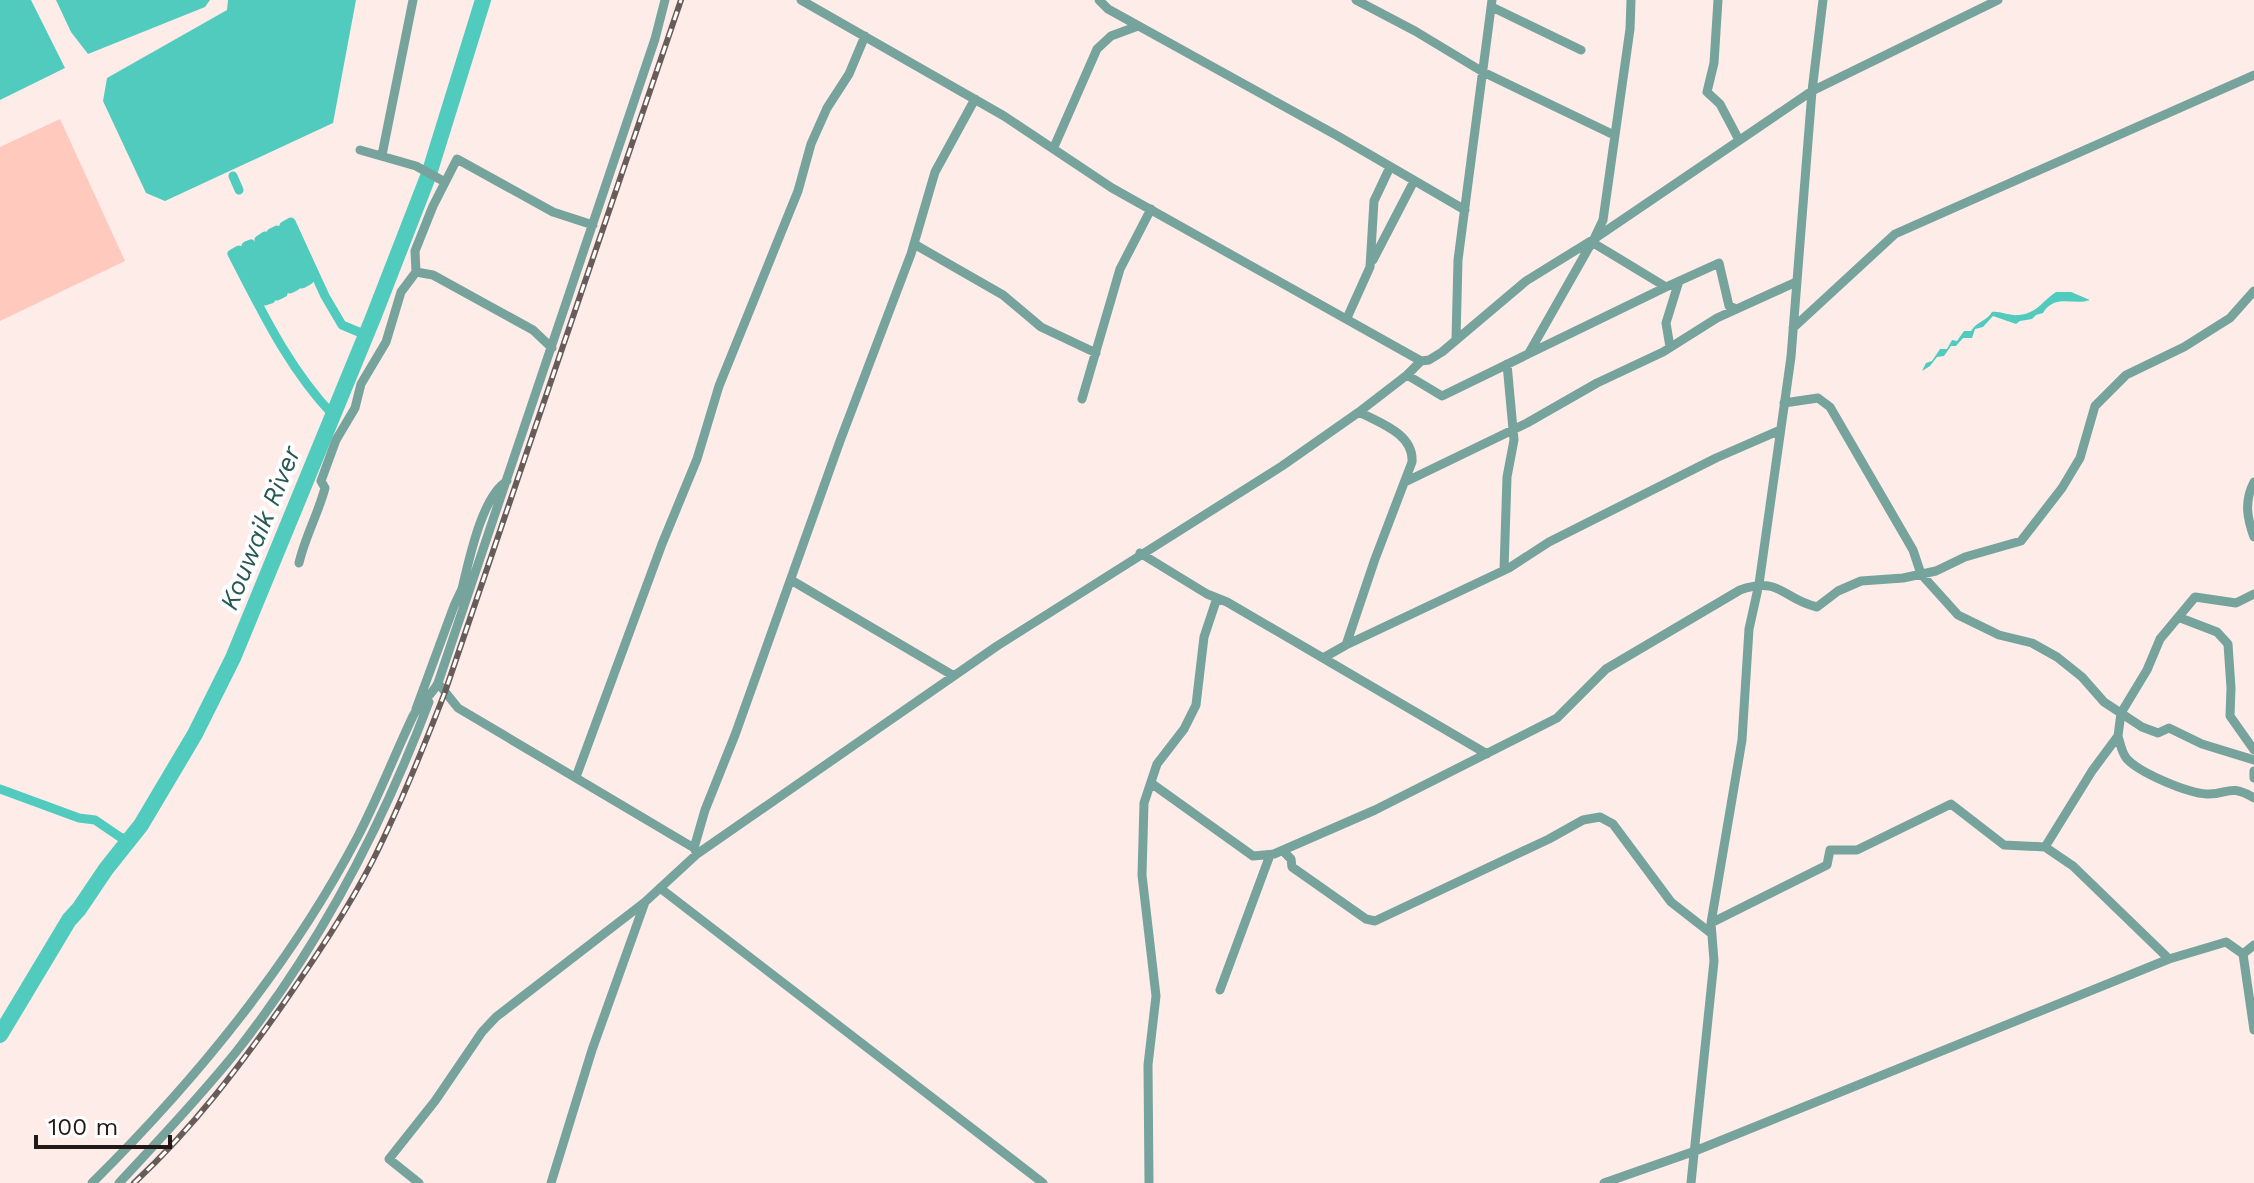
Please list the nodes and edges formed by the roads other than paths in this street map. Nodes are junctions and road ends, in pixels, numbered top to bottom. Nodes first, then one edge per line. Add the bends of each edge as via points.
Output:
1 (413, 0) edge
2 (665, 0) edge
3 (801, 0) edge
4 (1099, 0) edge
5 (1356, 0) edge
6 (1631, 0) edge
7 (1718, 0) edge
8 (1823, 0) edge
9 (1998, 0) edge
10 (1492, 4) edge
11 (1138, 26) junction
12 (865, 36) junction
13 (1581, 50) dead end
14 (1483, 72) junction
15 (2254, 75) edge
16 (1812, 91) junction
17 (975, 99) junction
18 (1614, 135) junction
19 (1739, 140) junction
20 (1054, 147) junction
21 (360, 150) dead end
22 (382, 155) junction
23 (1390, 167) junction
24 (1414, 181) junction
25 (445, 182) junction
26 (1151, 209) junction
27 (1465, 210) junction
28 (593, 225) junction
29 (1594, 239) junction
30 (914, 244) junction
31 (1370, 267) junction
32 (416, 272) junction
33 (1679, 281) junction
34 (1796, 282) junction
35 (1666, 287) junction
36 (2254, 291) edge
37 (1736, 309) junction
38 (1347, 318) junction
39 (1793, 328) junction
40 (1456, 339) junction
41 (1670, 347) junction
42 (552, 348) junction
43 (1096, 353) junction
44 (1529, 353) junction
45 (1421, 361) junction
46 (1507, 364) junction
47 (1407, 375) junction
48 (1082, 399) dead end
49 (1784, 403) junction
50 (1359, 412) junction
51 (1513, 430) junction
52 (1780, 430) junction
53 (507, 481) junction
54 (1404, 482) junction
55 (2254, 482) edge
56 (2254, 537) edge
57 (1140, 553) junction
58 (299, 563) dead end
59 (1504, 570) junction
60 (1921, 574) junction
61 (474, 579) junction
62 (791, 580) junction
63 (1759, 584) junction
64 (462, 589) junction
65 (2254, 594) edge
66 (1217, 598) junction
67 (2178, 617) junction
68 (1346, 645) junction
69 (1323, 658) junction
70 (954, 676) junction
71 (438, 683) junction
72 (432, 695) junction
73 (415, 712) junction
74 (2121, 713) junction
75 (2118, 736) junction
76 (2254, 750) edge
77 (1487, 754) junction
78 (2254, 760) edge
79 (2254, 771) edge
80 (576, 777) junction
81 (2254, 778) edge
82 (1151, 783) junction
83 (2254, 798) edge
84 (2045, 847) junction
85 (696, 851) junction
86 (1283, 851) junction
87 (1270, 855) junction
88 (660, 888) junction
89 (645, 902) junction
90 (616, 922) junction
91 (1712, 928) junction
92 (636, 933) junction
93 (2254, 945) edge
94 (2243, 954) junction
95 (2169, 959) junction
96 (1220, 990) dead end
97 (2254, 1030) edge
98 (1695, 1151) junction
99 (92, 1183) edge
100 (119, 1183) edge
101 (419, 1183) edge
102 (551, 1183) edge
103 (1043, 1183) edge
104 (1149, 1183) edge
105 (1604, 1183) edge
106 (1691, 1183) edge

1 - 22 street
2 - 28 street
3 - 12 street
4 - 11 street
5 - 14 street
6 - 18 street
7 - 19 street via 1707,92 1720,104
8 - 16 street
9 - 16 street
10 - 13 street
10 - 14 street
11 - 20 street via 1111,36 1097,49
11 - 23 street
12 - 17 street
12 - 80 street via 811,144 798,191 719,386 697,459
14 - 18 street
14 - 27 street
15 - 39 street via 1895,234
16 - 19 street
16 - 34 street
17 - 20 street
17 - 30 street via 935,172
18 - 29 street via 1603,220
19 - 29 street
20 - 26 street
21 - 22 street
22 - 25 street
23 - 24 street
23 - 31 street via 1374,201
24 - 27 street
24 - 31 street
25 - 28 street via 457,159 553,212
25 - 32 street via 415,251
26 - 38 street
26 - 43 street via 1120,269
27 - 40 street
28 - 42 street
29 - 35 street
29 - 40 street via 1526,281
29 - 44 street
30 - 43 street via 1003,295 1041,327
30 - 62 street
31 - 38 street
32 - 42 street via 433,275 533,330
32 - 58 street via 401,292 386,342 336,440
33 - 35 street
33 - 37 street via 1719,263 1729,306
33 - 41 street via 1666,323
34 - 37 street
34 - 39 street
35 - 44 street
36 - 60 street via 2230,318 2126,375 2095,406 2080,458 2021,541
37 - 41 street
38 - 45 street
39 - 49 street
40 - 45 street
41 - 51 street
42 - 53 street
43 - 48 street
44 - 46 street
45 - 47 street
46 - 47 street via 1442,396
46 - 51 street
47 - 50 street
49 - 52 street
49 - 60 street via 1818,398 1830,407 1913,550
50 - 54 street via 1411,445 1412,462
50 - 57 street
51 - 54 street
51 - 59 street
52 - 59 street via 1549,542
52 - 63 street
53 - 61 street
53 - 64 street via 493,495
54 - 68 street
55 - 56 street via 2247,519
57 - 66 street
57 - 70 street
59 - 68 street
60 - 63 street via 1861,581 1817,607 1778,587
60 - 74 street via 1958,615 2057,657
61 - 64 street
61 - 71 street
62 - 70 street
62 - 85 street via 705,810
63 - 77 street via 1628,654 1557,718
63 - 91 street via 1749,629 1742,740
64 - 73 street
65 - 67 street via 2236,603 2195,597
66 - 69 street
66 - 82 street via 1204,637 1196,705 1157,764
67 - 74 street via 2160,639
67 - 76 street via 2217,632 2228,644 2230,716
68 - 69 street
69 - 77 street
70 - 85 street
71 - 72 street
71 - 80 street via 458,708
72 - 73 street
72 - 100 street via 355,868 289,977 237,1050
73 - 99 street via 357,838 276,969 230,1033
74 - 75 street
74 - 78 street via 2158,733 2169,728
75 - 83 street via 2125,758 2183,789 2209,795 2229,788
75 - 84 street
77 - 86 street
79 - 81 street
80 - 85 street
82 - 87 street via 1243,850
82 - 104 street via 1144,803 1142,875 1156,996 1148,1065
84 - 91 street via 2004,845 1951,804 1857,850 1830,850 1827,865
84 - 95 street via 2073,866
85 - 88 street
86 - 87 street
86 - 91 street via 1292,867 1375,921 1583,820 1600,817 1613,824 1671,902
87 - 96 street
88 - 89 street
88 - 103 street
89 - 90 street
89 - 92 street
90 - 92 street via 631,922
90 - 101 street via 482,1032 389,1159
91 - 98 street via 1714,961
92 - 102 street
93 - 94 street
94 - 95 street via 2226,942
94 - 97 street
95 - 98 street
98 - 105 street
98 - 106 street

